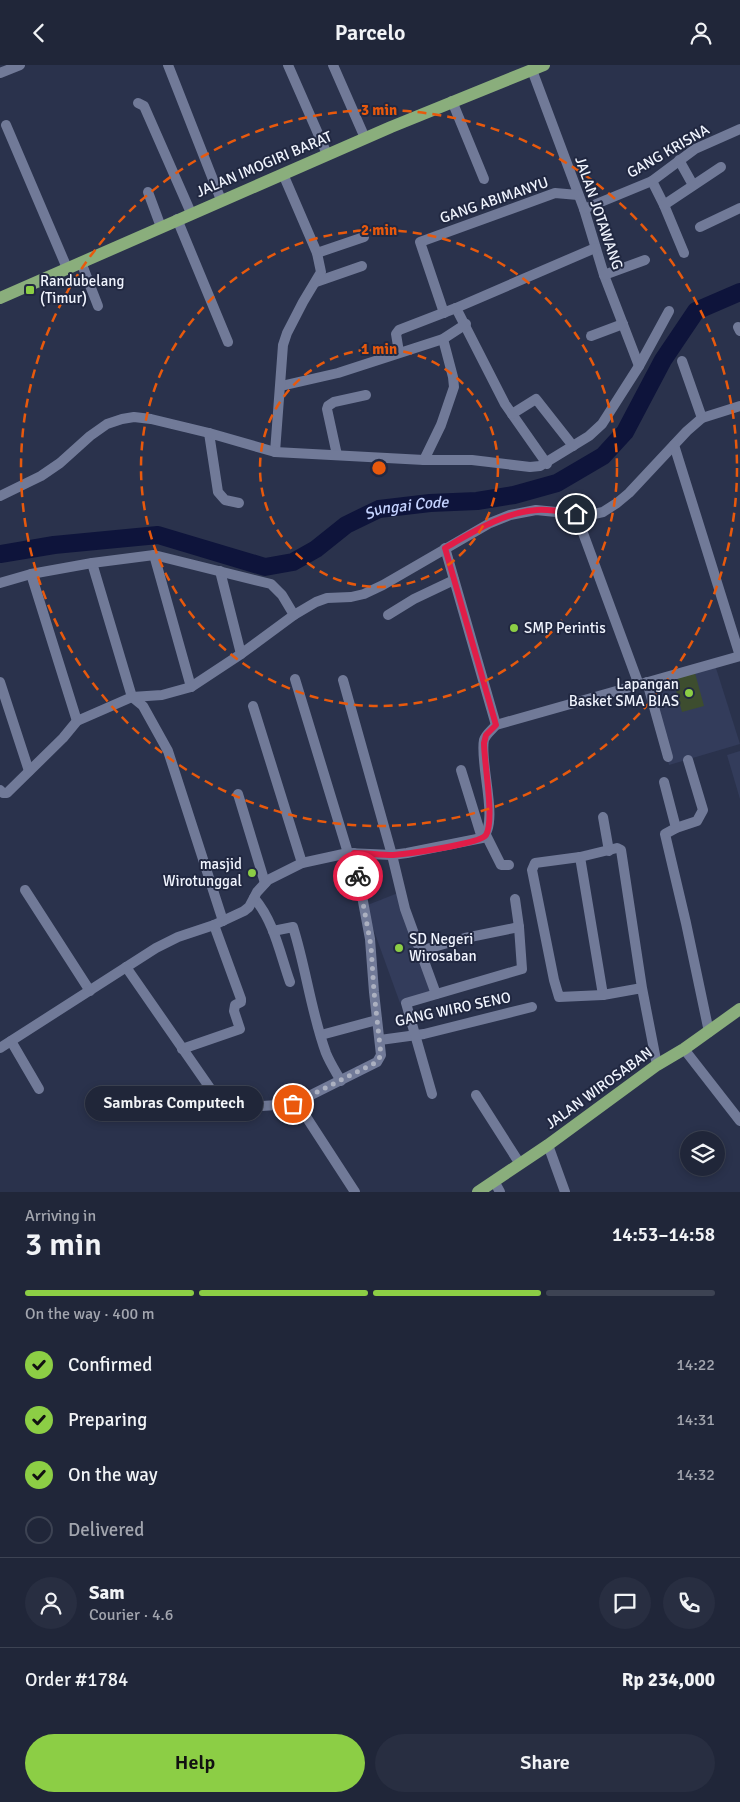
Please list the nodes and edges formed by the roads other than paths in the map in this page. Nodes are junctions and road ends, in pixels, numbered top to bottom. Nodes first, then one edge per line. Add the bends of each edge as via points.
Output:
1 (20, 65) edge
2 (168, 65) edge
3 (288, 65) edge
4 (333, 65) edge
5 (538, 68) edge
6 (0, 73) edge
7 (452, 101) junction
8 (138, 103) dead end
9 (6, 125) dead end
10 (740, 129) edge
11 (365, 138) junction
12 (327, 154) junction
13 (679, 160) junction
14 (720, 167) dead end
15 (283, 173) junction
16 (484, 179) dead end
17 (652, 181) junction
18 (694, 185) junction
19 (148, 192) dead end
20 (578, 195) junction
21 (221, 200) junction
22 (664, 205) junction
23 (740, 208) edge
24 (584, 209) junction
25 (191, 213) junction
26 (178, 219) junction
27 (161, 227) junction
28 (700, 227) dead end
29 (364, 237) dead end
30 (595, 248) junction
31 (316, 253) junction
32 (684, 253) dead end
33 (645, 260) dead end
34 (81, 262) junction
35 (362, 266) dead end
36 (67, 268) junction
37 (604, 275) junction
38 (316, 282) junction
39 (0, 297) edge
40 (98, 306) dead end
41 (456, 308) junction
42 (669, 311) dead end
43 (444, 313) junction
44 (466, 324) junction
45 (623, 324) junction
46 (591, 336) dead end
47 (443, 339) junction
48 (228, 343) dead end
49 (399, 353) junction
50 (682, 361) dead end
51 (639, 366) junction
52 (281, 386) junction
53 (366, 395) dead end
54 (740, 406) edge
55 (512, 414) junction
56 (702, 418) junction
57 (209, 433) junction
58 (674, 445) junction
59 (573, 446) junction
60 (276, 452) junction
61 (337, 455) junction
62 (424, 460) junction
63 (547, 464) junction
64 (0, 496) edge
65 (239, 503) dead end
66 (576, 514) junction
67 (445, 548) junction
68 (154, 555) junction
69 (92, 563) junction
70 (220, 571) junction
71 (31, 574) junction
72 (454, 580) junction
73 (0, 583) edge
74 (294, 615) junction
75 (388, 615) dead end
76 (241, 654) junction
77 (740, 656) edge
78 (295, 679) dead end
79 (343, 680) dead end
80 (0, 682) edge
81 (643, 684) junction
82 (190, 687) junction
83 (132, 697) junction
84 (253, 706) dead end
85 (77, 721) junction
86 (496, 725) junction
87 (668, 757) dead end
88 (688, 760) dead end
89 (460, 770) dead end
90 (29, 771) junction
91 (664, 782) dead end
92 (4, 791) edge
93 (238, 794) dead end
94 (603, 817) dead end
95 (676, 828) junction
96 (484, 836) junction
97 (609, 851) junction
98 (351, 853) junction
99 (392, 855) junction
100 (580, 857) junction
101 (302, 863) junction
102 (509, 865) dead end
103 (265, 883) junction
104 (25, 890) dead end
105 (254, 898) junction
106 (515, 899) dead end
107 (218, 923) junction
108 (519, 927) junction
109 (273, 931) junction
110 (420, 949) junction
111 (126, 967) junction
112 (290, 982) dead end
113 (642, 988) junction
114 (90, 991) junction
115 (436, 994) junction
116 (603, 995) junction
117 (532, 1007) dead end
118 (740, 1009) edge
119 (377, 1020) junction
120 (709, 1032) junction
121 (320, 1035) junction
122 (415, 1035) junction
123 (380, 1040) junction
124 (11, 1041) junction
125 (0, 1048) edge
126 (182, 1049) junction
127 (684, 1049) junction
128 (657, 1065) junction
129 (341, 1081) junction
130 (39, 1089) dead end
131 (432, 1094) dead end
132 (476, 1095) dead end
133 (293, 1104) junction
134 (740, 1121) edge
135 (548, 1145) junction
136 (520, 1163) junction
137 (497, 1187) edge
138 (355, 1192) edge
139 (478, 1192) edge
140 (565, 1192) edge

1 - 6 street
2 - 21 street
3 - 12 street
4 - 11 street
5 - 7 main road, JALAN IMOGIRI BARAT
5 - 20 street, JALAN JOTAWANG
7 - 11 main road, JALAN IMOGIRI BARAT
7 - 16 street
8 - 25 street via 144,107
9 - 36 street
10 - 13 street, GANG KRISNA via 695,149
11 - 12 main road, JALAN IMOGIRI BARAT
12 - 15 main road, JALAN IMOGIRI BARAT
13 - 17 street, GANG KRISNA
13 - 18 street
14 - 18 street
15 - 21 main road, JALAN IMOGIRI BARAT
15 - 31 street
17 - 22 street
17 - 24 street, GANG KRISNA
18 - 22 street
19 - 27 street
20 - 24 street, JALAN JOTAWANG
20 - 43 street, GANG ABIMANYU via 555,193 420,242
21 - 25 main road, JALAN IMOGIRI BARAT
22 - 32 street
23 - 28 street
24 - 30 street, JALAN JOTAWANG
25 - 26 main road, JALAN IMOGIRI BARAT
26 - 27 main road, JALAN IMOGIRI BARAT
26 - 48 street
27 - 34 main road, JALAN IMOGIRI BARAT
29 - 31 street
30 - 37 street, JALAN JOTAWANG
30 - 41 street
31 - 38 street via 321,272
33 - 37 street
34 - 36 main road, JALAN IMOGIRI BARAT
34 - 40 street
35 - 38 street
36 - 39 main road, JALAN IMOGIRI BARAT
37 - 45 street, JALAN JOTAWANG
38 - 52 street via 285,339
41 - 43 street
41 - 44 street
42 - 51 street
43 - 49 street via 398,331
44 - 47 street
44 - 55 street
45 - 46 street
45 - 51 street, JALAN JOTAWANG
47 - 49 street
47 - 62 street via 454,387
49 - 52 street via 338,373
50 - 56 street
51 - 59 street via 602,425
52 - 60 street
53 - 61 street via 328,406
54 - 56 street
55 - 59 street via 536,399
55 - 63 street
56 - 58 street
57 - 60 street
57 - 64 street via 151,419 134,417 113,421 90,436 60,463
57 - 65 street via 218,492 225,500
58 - 66 street via 617,503 599,513
58 - 77 street
59 - 63 street
60 - 61 street
61 - 62 street
62 - 63 street via 472,460 530,467
66 - 67 street via 543,509 518,513 490,523
66 - 81 street
67 - 72 street
67 - 74 street via 364,594 324,598
68 - 69 street
68 - 70 street
68 - 82 street
69 - 71 street
69 - 83 street
70 - 74 street via 273,585
70 - 76 street
71 - 73 street
71 - 85 street
72 - 75 street
72 - 86 street
74 - 76 street
76 - 82 street
77 - 81 street
78 - 98 street
79 - 99 street
80 - 90 street
81 - 86 street
81 - 87 street
82 - 83 street via 162,695
83 - 85 street
83 - 107 street via 143,706 168,751
84 - 101 street
85 - 90 street
86 - 96 street via 486,735 484,743 489,806
88 - 95 street via 703,810 697,821
89 - 96 street
90 - 92 street
91 - 95 street
93 - 103 street
94 - 97 street
95 - 120 street via 665,836
96 - 99 street via 434,849
96 - 102 street via 501,865
97 - 100 street
97 - 113 street via 617,848 621,851
98 - 99 street
98 - 101 street
98 - 119 street via 370,939
99 - 110 street via 405,909
100 - 116 street
100 - 116 street via 536,862 532,870 558,996
101 - 103 street
103 - 105 street
104 - 114 street
105 - 107 street via 246,910
105 - 109 street
106 - 108 street
107 - 111 street via 173,940
107 - 126 street via 241,999 234,1008 240,1029
108 - 110 street
108 - 115 street via 522,969
109 - 112 street
109 - 121 street via 292,927
110 - 115 street
111 - 114 street
111 - 126 street
113 - 116 street
113 - 128 street
114 - 124 street
115 - 122 street via 406,1003
117 - 122 street, GANG WIRO SENO
118 - 120 main road, JALAN WIROSABAN
119 - 121 street
119 - 123 street
120 - 127 main road, JALAN WIROSABAN
121 - 129 street
122 - 123 street, GANG WIRO SENO
122 - 131 street
123 - 129 street via 379,1060
124 - 125 street
124 - 130 street
126 - 133 street via 226,1107
127 - 128 main road, JALAN WIROSABAN
127 - 134 street
128 - 135 main road, JALAN WIROSABAN
129 - 133 street
132 - 136 street
133 - 138 street via 305,1115
135 - 136 main road, JALAN WIROSABAN
135 - 140 street
136 - 137 main road, JALAN WIROSABAN
137 - 139 main road, JALAN WIROSABAN

